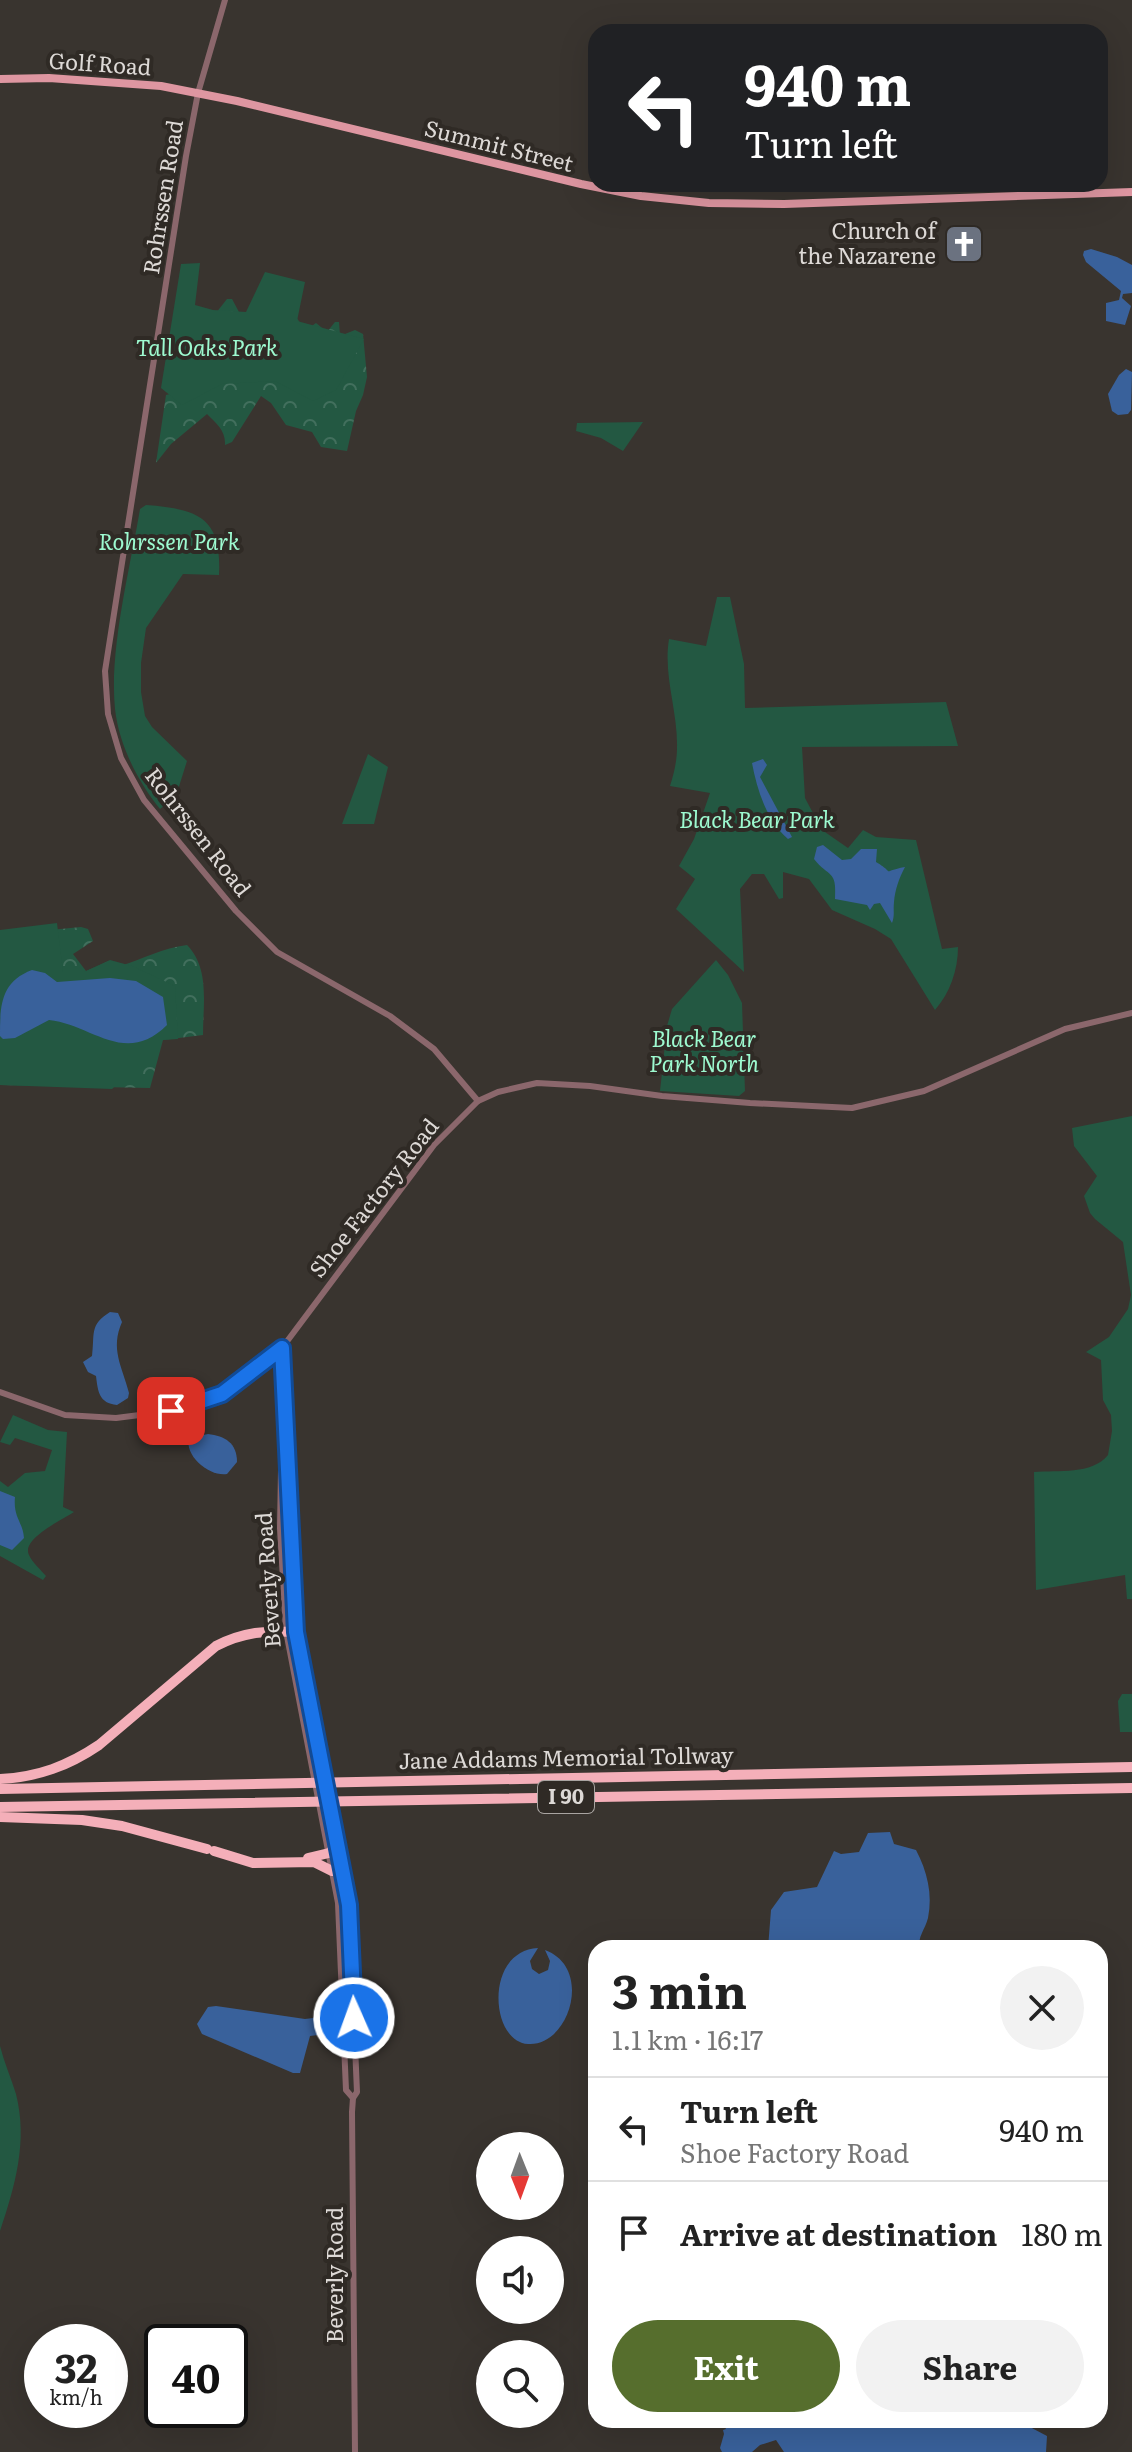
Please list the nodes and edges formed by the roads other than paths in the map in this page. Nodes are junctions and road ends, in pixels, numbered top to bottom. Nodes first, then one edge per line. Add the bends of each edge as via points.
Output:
1 (225, 0) edge
2 (0, 79) edge
3 (198, 93) junction
4 (588, 185) edge
5 (621, 192) edge
6 (1132, 192) edge
7 (1132, 1013) edge
8 (478, 1101) junction
9 (282, 1348) junction
10 (0, 1392) edge
11 (291, 1631) junction
12 (1132, 1767) edge
13 (0, 1779) edge
14 (1132, 1788) edge
15 (0, 1789) edge
16 (0, 1807) edge
17 (0, 1817) edge
18 (339, 1845) junction
19 (329, 1853) junction
20 (281, 1863) junction
21 (332, 1871) junction
22 (353, 2098) junction
23 (355, 2452) edge

1 - 3 street, Rohrssen Road
2 - 3 main road, Golf Road via 112,81
3 - 4 main road, Summit Street
3 - 8 street, Rohrssen Road via 105,671 108,714 121,758 144,800 236,911 277,952 390,1016 434,1049
5 - 6 main road, Summit Street via 696,202 784,204
7 - 8 street, Shoe Factory Road via 1065,1029 924,1091 852,1108 537,1083
8 - 9 street, Shoe Factory Road via 434,1145
9 - 10 street, Shoe Factory Road via 222,1394 171,1411 116,1418 65,1415
9 - 11 street, Beverly Road
11 - 13 highway via 233,1637 78,1759 45,1773
11 - 18 street, Beverly Road
11 - 19 street, Beverly Road
12 - 15 highway, Jane Addams Memorial Tollway / I 90
14 - 16 highway, Jane Addams Memorial Tollway / I 90
17 - 20 highway via 122,1826 253,1863
18 - 19 highway
18 - 22 street, Beverly Road via 351,1936 357,2092
19 - 20 highway
19 - 21 street, Beverly Road
20 - 21 highway via 314,1862
21 - 22 street, Beverly Road via 344,1993 346,2090
22 - 23 street, Beverly Road

